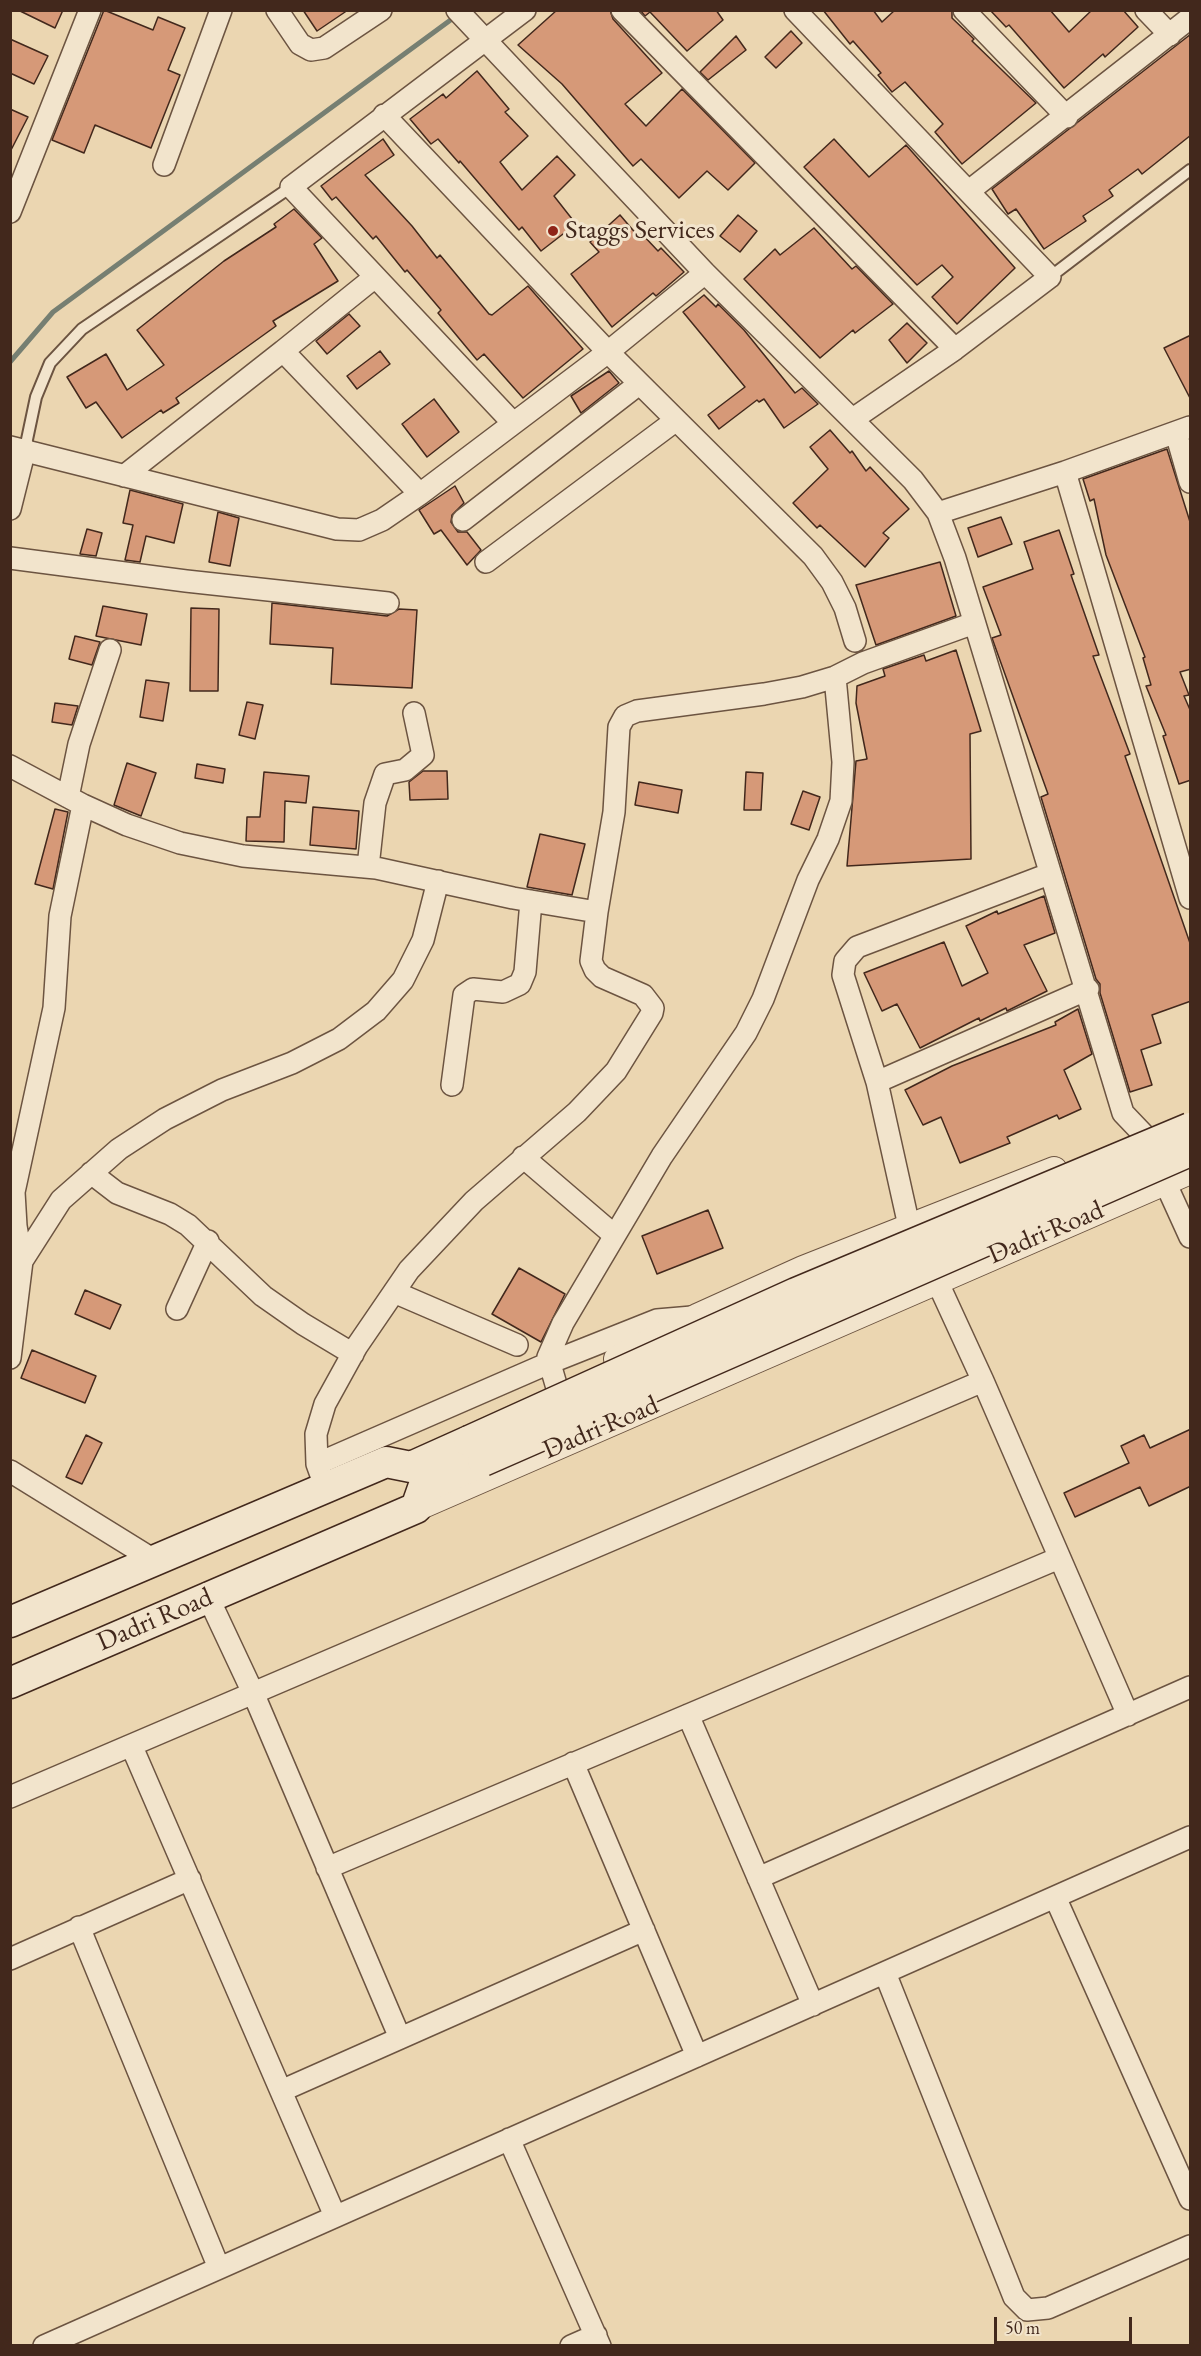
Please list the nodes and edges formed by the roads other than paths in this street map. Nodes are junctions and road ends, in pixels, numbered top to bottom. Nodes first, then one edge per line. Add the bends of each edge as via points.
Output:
1 (90, 10) edge
2 (221, 10) edge
3 (277, 10) edge
4 (381, 10) edge
5 (525, 10) edge
6 (622, 10) edge
7 (795, 10) edge
8 (964, 10) edge
9 (1146, 10) edge
10 (460, 14) edge
11 (1191, 18) edge
12 (1170, 35) junction
13 (483, 40) junction
14 (384, 115) junction
15 (1067, 117) junction
16 (164, 165) dead end
17 (1191, 170) edge
18 (291, 187) junction
19 (15, 188) edge
20 (969, 191) junction
21 (10, 212) edge
22 (705, 273) junction
23 (375, 277) junction
24 (1050, 277) junction
25 (955, 349) junction
26 (283, 351) junction
27 (608, 352) junction
28 (639, 384) junction
29 (853, 419) junction
30 (675, 421) junction
31 (513, 423) junction
32 (1183, 430) edge
33 (16, 448) edge
34 (1065, 472) junction
35 (124, 476) junction
36 (1191, 482) edge
37 (420, 494) junction
38 (10, 509) edge
39 (938, 513) junction
40 (464, 520) dead end
41 (10, 558) edge
42 (486, 562) dead end
43 (388, 603) dead end
44 (974, 623) junction
45 (855, 641) dead end
46 (110, 650) dead end
47 (835, 677) junction
48 (414, 713) dead end
49 (10, 765) edge
50 (75, 801) junction
51 (368, 867) junction
52 (1049, 874) junction
53 (438, 881) junction
54 (1191, 897) edge
55 (531, 901) junction
56 (597, 912) junction
57 (1088, 989) junction
58 (877, 1082) junction
59 (452, 1085) dead end
60 (1191, 1116) edge
61 (1191, 1128) edge
62 (1144, 1135) junction
63 (1191, 1151) edge
64 (523, 1157) junction
65 (1191, 1171) edge
66 (91, 1173) junction
67 (1165, 1182) junction
68 (909, 1226) junction
69 (614, 1235) junction
70 (1191, 1237) edge
71 (208, 1241) junction
72 (18, 1253) edge
73 (937, 1281) junction
74 (755, 1291) junction
75 (394, 1292) junction
76 (177, 1309) dead end
77 (699, 1316) junction
78 (517, 1345) dead end
79 (785, 1348) junction
80 (352, 1354) junction
81 (10, 1358) edge
82 (549, 1363) junction
83 (983, 1380) junction
84 (557, 1388) junction
85 (476, 1451) junction
86 (386, 1462) junction
87 (10, 1471) edge
88 (322, 1476) junction
89 (416, 1508) junction
90 (1059, 1558) junction
91 (157, 1562) junction
92 (208, 1597) junction
93 (10, 1622) edge
94 (10, 1683) edge
95 (1191, 1687) edge
96 (254, 1695) junction
97 (688, 1715) junction
98 (1128, 1715) junction
99 (132, 1747) junction
100 (573, 1764) junction
101 (10, 1797) edge
102 (1191, 1837) edge
103 (327, 1868) junction
104 (758, 1878) junction
105 (190, 1880) junction
106 (1055, 1897) junction
107 (79, 1927) junction
108 (644, 1930) junction
109 (10, 1959) edge
110 (885, 1973) junction
111 (813, 2005) junction
112 (400, 2038) junction
113 (697, 2056) junction
114 (281, 2091) junction
115 (509, 2139) junction
116 (1191, 2199) edge
117 (335, 2216) junction
118 (1191, 2246) edge
119 (219, 2268) junction
120 (598, 2340) edge
121 (44, 2346) edge
122 (571, 2346) edge

1 - 19 street
2 - 16 street
3 - 4 street via 300,44 311,50 324,48
5 - 13 street
6 - 25 street
7 - 20 street
8 - 15 street
9 - 12 street
10 - 13 street
11 - 12 street
12 - 15 street
13 - 14 street
13 - 22 street
14 - 18 street
14 - 27 street
15 - 20 street
17 - 24 lane
18 - 23 street
18 - 33 lane via 82,329 50,363
19 - 21 street
20 - 24 street
22 - 27 street
22 - 29 street
23 - 26 street
23 - 31 street
24 - 25 street
25 - 29 street
26 - 35 street
26 - 37 street
27 - 28 street
27 - 31 street
28 - 30 street
28 - 40 street
29 - 39 street via 913,480
30 - 42 street
30 - 45 street via 813,556 845,608
31 - 37 street
32 - 34 street
32 - 36 street
33 - 35 street
33 - 38 street
34 - 39 street
34 - 54 street
35 - 37 street via 337,529 359,530 382,520
39 - 44 street
41 - 43 street
44 - 47 street
44 - 52 street
46 - 50 street via 82,734
47 - 56 street via 764,694 637,711 625,716 619,727 614,812
47 - 69 street via 843,762 841,801 828,839 746,1033
48 - 51 street via 423,755 405,770 385,774 375,803
49 - 50 street
50 - 51 street via 180,843 243,856
50 - 72 street via 60,916 54,1008 14,1192
51 - 53 street
52 - 57 street
52 - 58 street via 857,947 845,961 843,975
53 - 55 street
53 - 66 street via 423,940 403,980 376,1011 339,1039 165,1119
55 - 56 street
55 - 59 street via 525,972 520,984 503,992 473,989 464,995
56 - 64 street via 591,961 595,970 643,995 652,1013 616,1071 577,1112
57 - 58 street
57 - 62 street via 1123,1113
58 - 68 street
60 - 62 street, Dadri Road
61 - 85 main road, bridge via 796,1293
62 - 68 street, Dadri Road
63 - 85 main road, bridge
64 - 69 street
64 - 75 street via 466,1210 409,1270
65 - 67 street, Dadri Road
66 - 71 street via 117,1193 170,1214
66 - 72 street via 61,1200
67 - 70 street
67 - 73 street, Dadri Road
68 - 73 street
68 - 74 street, Dadri Road
69 - 82 street via 563,1323 550,1350
71 - 76 street
71 - 80 street via 263,1296
72 - 81 street
73 - 79 street, Dadri Road
73 - 83 street
74 - 77 street, Dadri Road
74 - 79 street
75 - 78 street
75 - 80 street
77 - 82 street via 657,1320
77 - 84 street, Dadri Road
79 - 89 street, Dadri Road
80 - 88 street via 325,1404 316,1434
82 - 84 street
82 - 88 street
83 - 90 street
83 - 96 street
84 - 86 street, Dadri Road
85 - 86 main road via 411,1467
85 - 89 main road via 423,1488
86 - 88 main road, Dadri Road
87 - 91 street
88 - 91 main road, Dadri Road
89 - 92 main road, Dadri Road
90 - 97 street
90 - 98 street
91 - 93 main road, Dadri Road
92 - 94 main road, Dadri Road
92 - 96 street
95 - 98 street
96 - 99 street
96 - 103 street
97 - 100 street
97 - 104 street
98 - 104 street
99 - 101 street
99 - 105 street
100 - 103 street
100 - 108 street
102 - 106 street
103 - 112 street
104 - 111 street
105 - 107 street
105 - 114 street
106 - 110 street
106 - 116 street
107 - 109 street
107 - 119 street
108 - 112 street
108 - 113 street
110 - 111 street
110 - 118 street via 1014,2297 1027,2310 1048,2308
111 - 113 street
112 - 114 street
113 - 115 street
114 - 117 street
115 - 117 street
115 - 120 street
117 - 119 street
119 - 121 street
120 - 122 street

